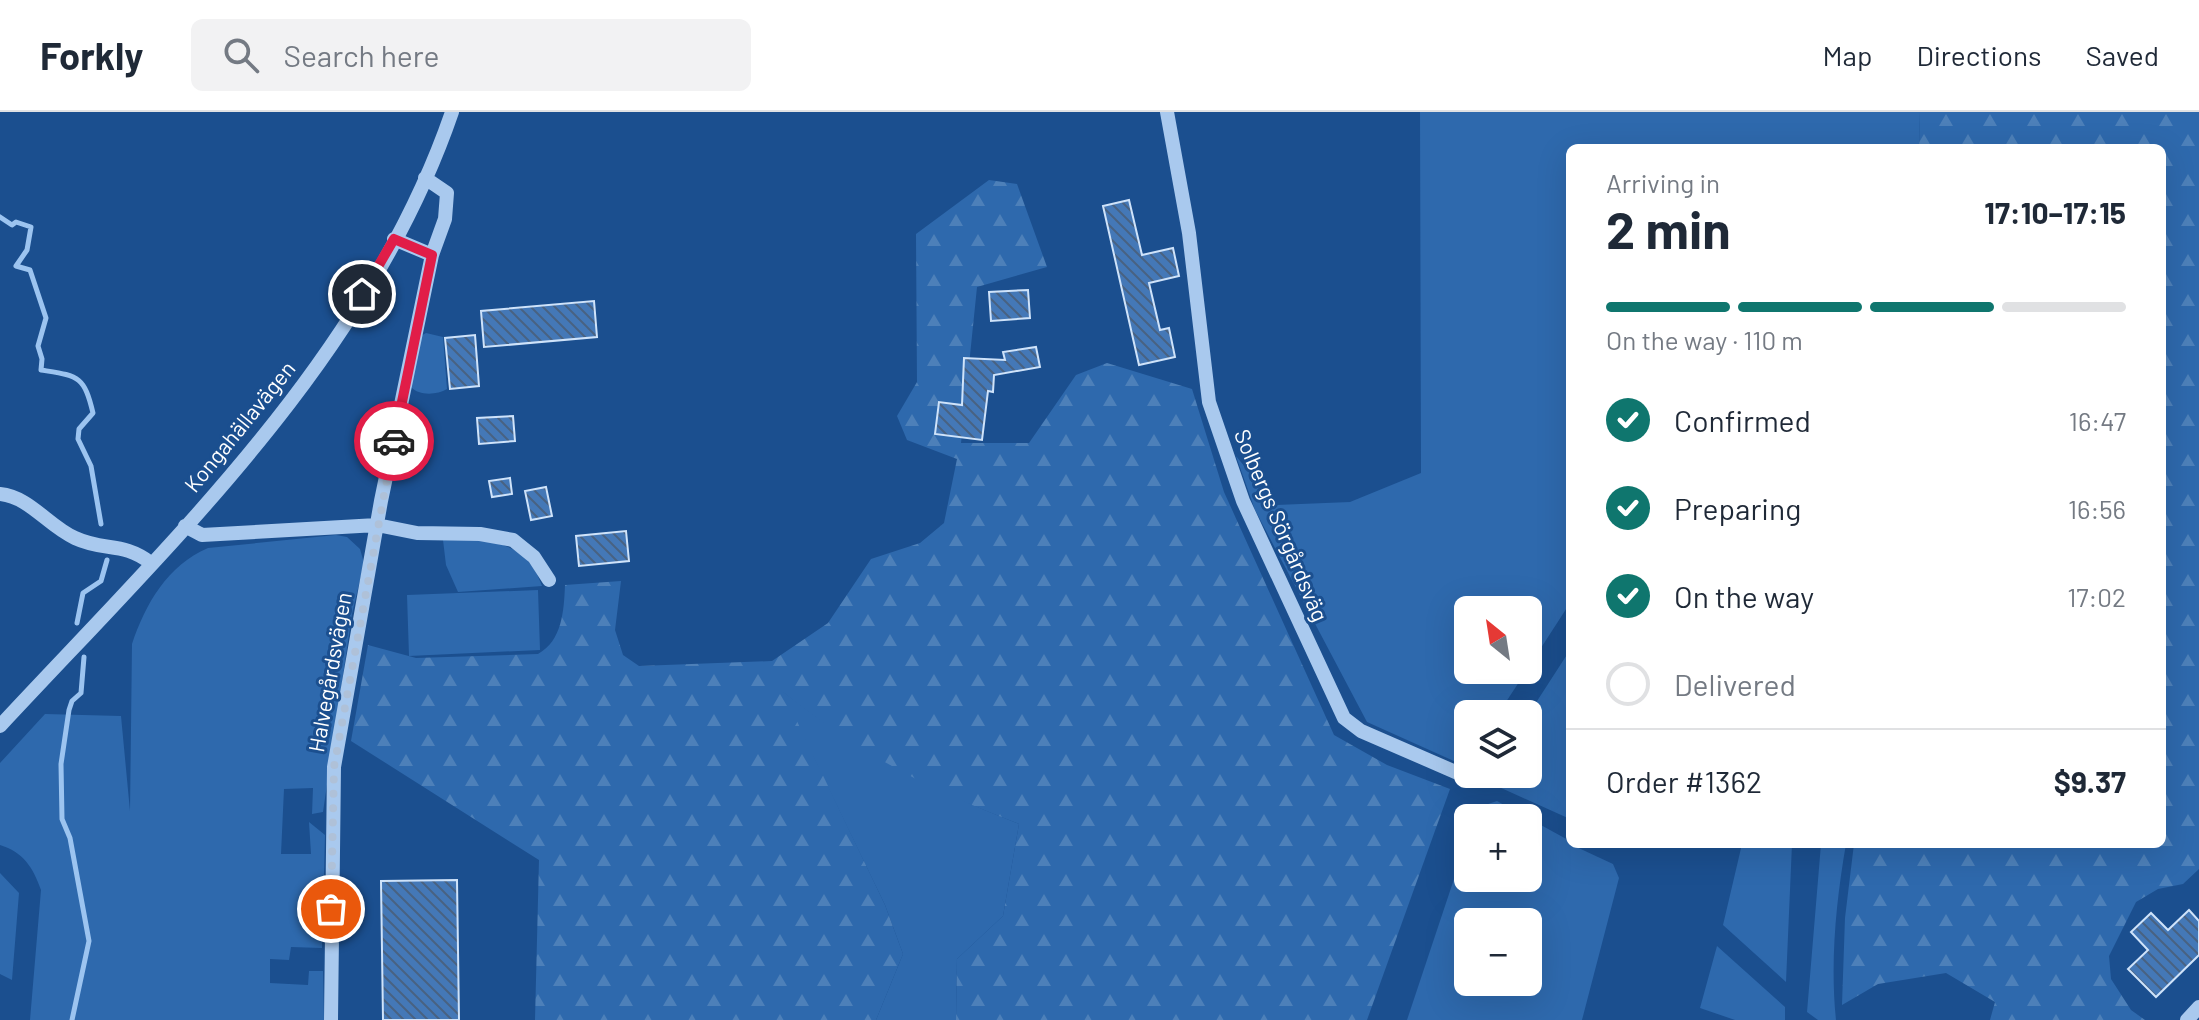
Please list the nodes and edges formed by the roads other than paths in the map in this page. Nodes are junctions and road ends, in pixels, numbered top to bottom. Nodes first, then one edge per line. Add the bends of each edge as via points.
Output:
1 (452, 112) edge
2 (1167, 112) edge
3 (425, 178) junction
4 (394, 239) junction
5 (432, 255) junction
6 (0, 494) edge
7 (377, 525) junction
8 (185, 526) junction
9 (151, 563) junction
10 (549, 580) dead end
11 (0, 726) edge
12 (1454, 771) edge
13 (2199, 1007) edge
14 (331, 1020) edge
15 (2187, 1020) edge

1 - 3 street, Kongahällavägen
2 - 12 street, Solbergs Sörgårdsväg via 1189,233 1209,402 1243,501 1344,718 1361,731
3 - 4 street, Kongahällavägen
3 - 5 street, Halvegårdsvägen via 447,193 445,219
4 - 5 street
4 - 8 street, Kongahällavägen via 298,393
5 - 7 street, Halvegårdsvägen
6 - 9 street via 25,503 79,540 129,548
7 - 8 street via 202,535
7 - 10 street via 513,540 534,557
7 - 14 street, Halvegårdsvägen via 334,767
8 - 9 street, Kongahällavägen
9 - 11 street, Kongahällavägen
13 - 15 street

